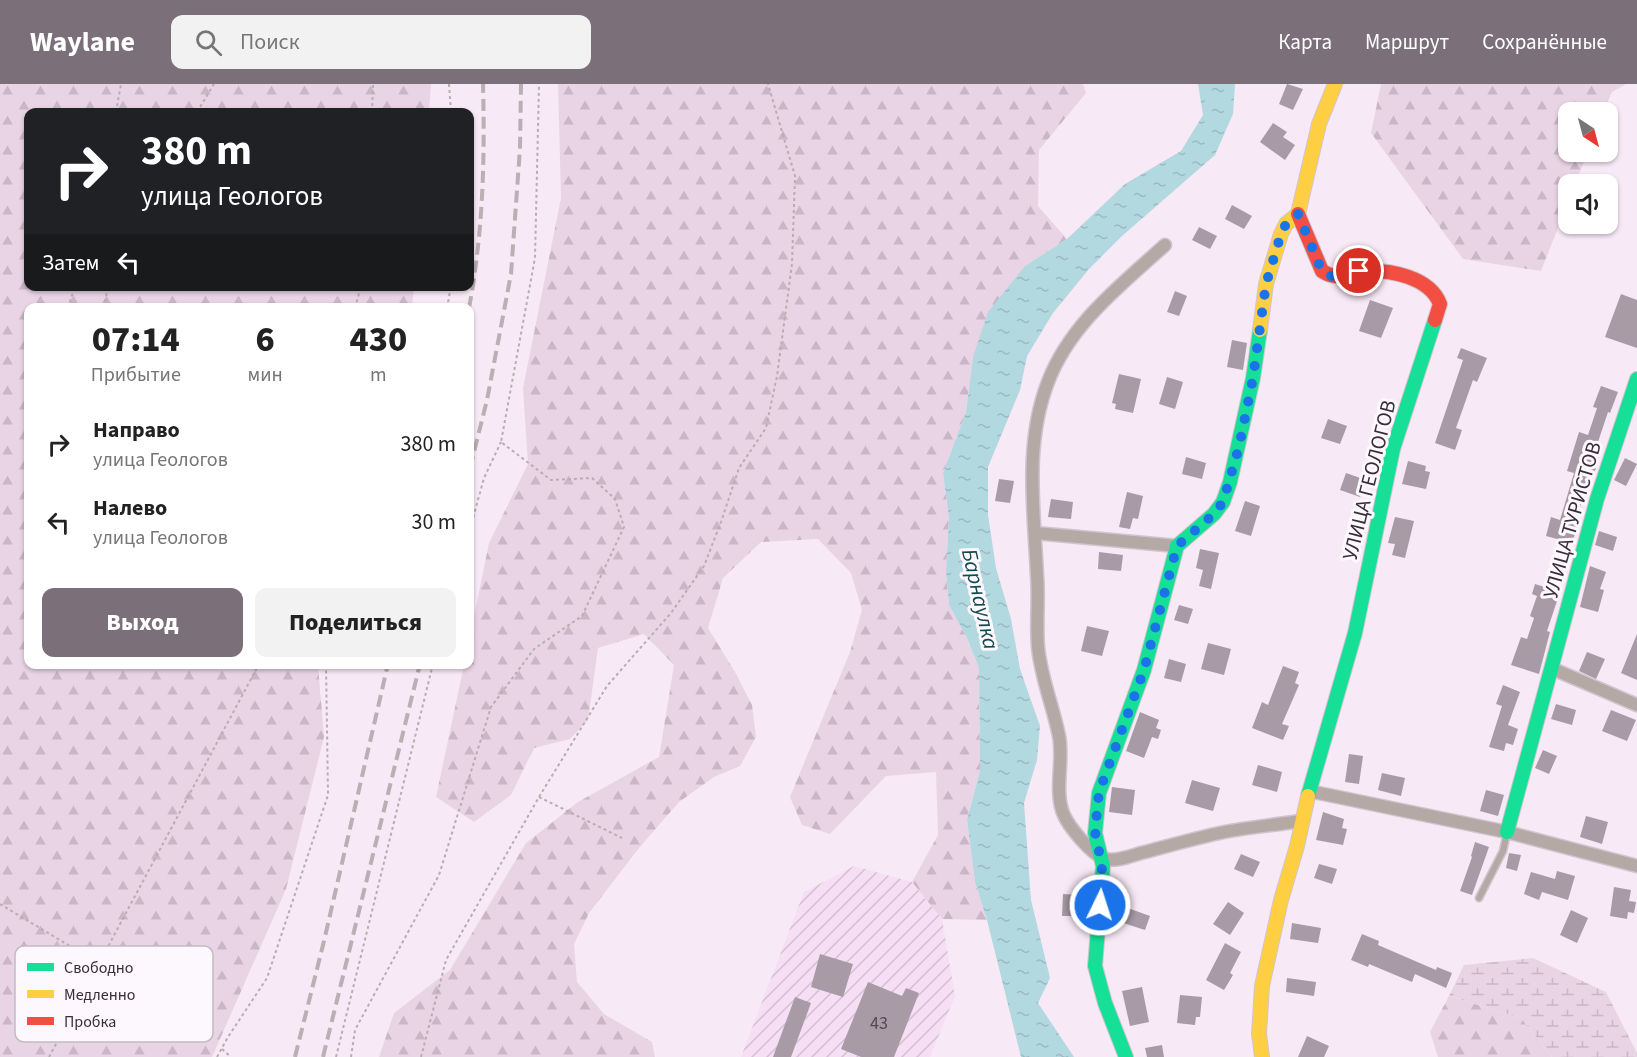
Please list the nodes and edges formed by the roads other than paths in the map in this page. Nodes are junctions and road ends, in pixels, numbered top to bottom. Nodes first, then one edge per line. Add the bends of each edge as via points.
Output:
1 (1335, 84) edge
2 (1298, 214) junction
3 (1165, 245) dead end
4 (1636, 383) edge
5 (1035, 533) junction
6 (1177, 546) junction
7 (1553, 669) junction
8 (1637, 705) edge
9 (1309, 791) junction
10 (1301, 821) junction
11 (1508, 832) junction
12 (1099, 855) junction
13 (1637, 866) edge
14 (1479, 898) dead end
15 (1126, 1057) edge
16 (1262, 1057) edge

1 - 2 street via 1319,124
2 - 6 street via 1281,234 1266,284 1253,378 1223,502
2 - 9 street, УЛИЦА ГЕОЛОГОВ via 1322,271 1329,277 1359,271 1388,273 1430,288 1440,304 1393,449 1355,633
3 - 5 street via 1101,303 1058,359 1037,419 1032,465
4 - 7 street, УЛИЦА ТУРИСТОВ via 1597,500
5 - 6 street
5 - 12 street via 1038,647 1060,738 1060,802 1075,832
6 - 12 street via 1144,670 1099,792 1095,832
7 - 8 street
7 - 11 street, УЛИЦА ТУРИСТОВ
9 - 10 street, УЛИЦА ГЕОЛОГОВ
9 - 11 street
10 - 12 street via 1224,832 1116,859 1107,860
10 - 16 street, УЛИЦА ГЕОЛОГОВ via 1262,986
11 - 13 street
11 - 14 lane
12 - 15 street via 1102,866 1095,966

